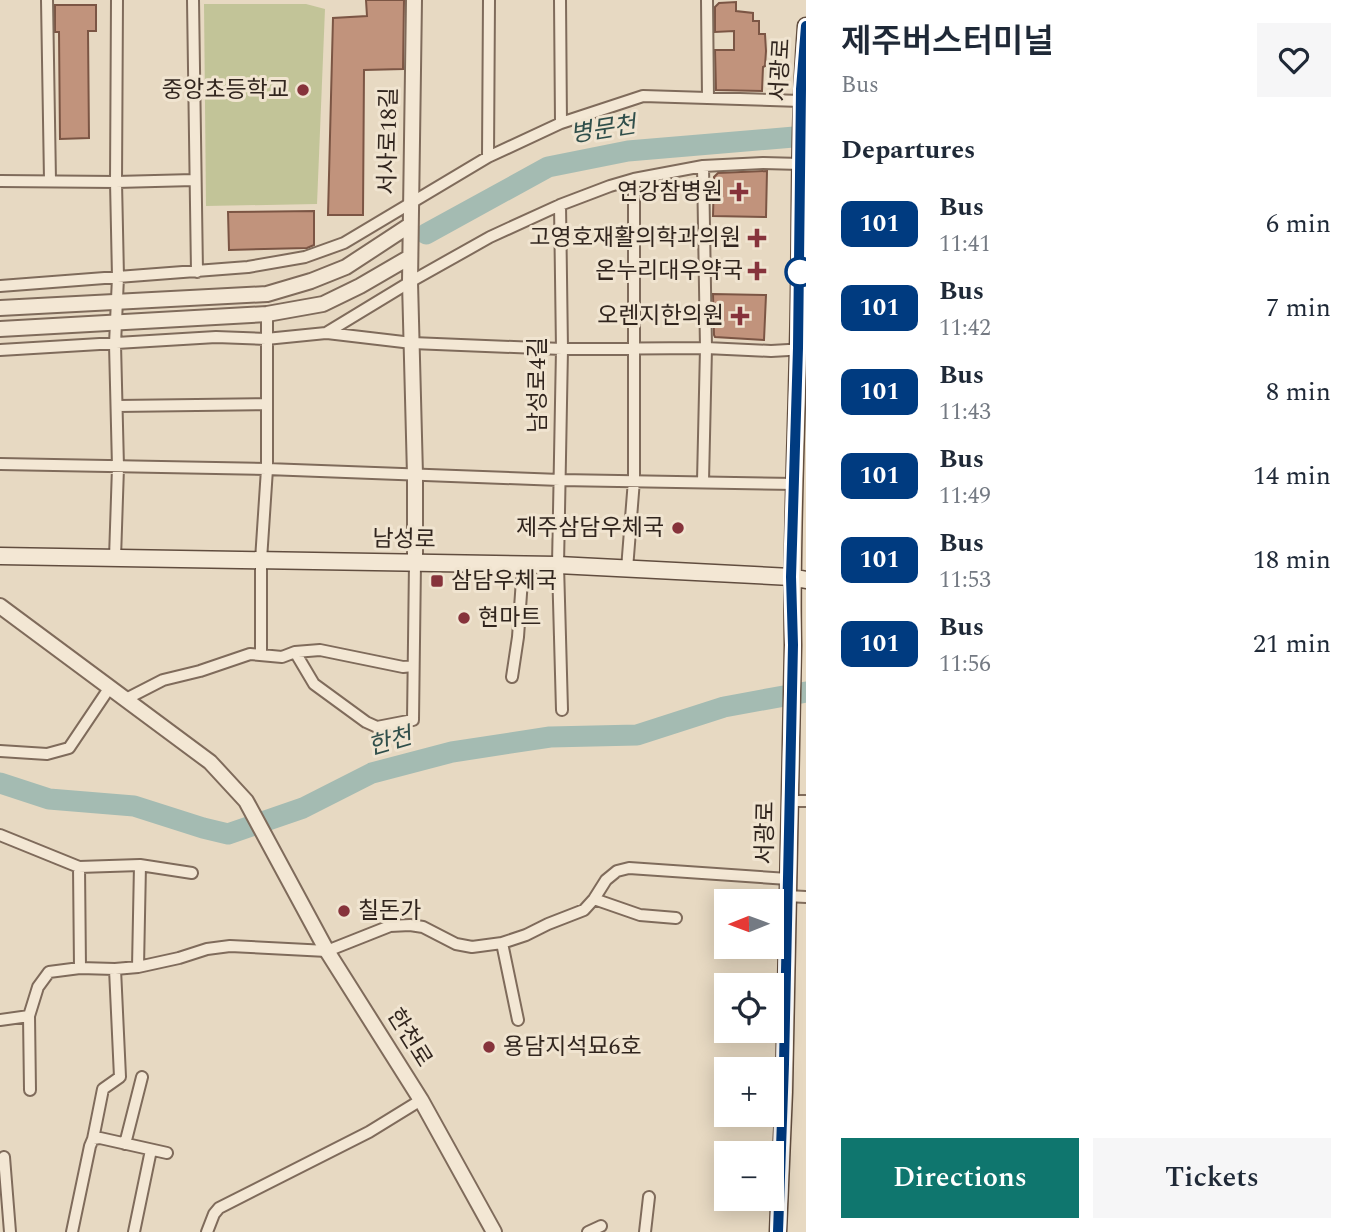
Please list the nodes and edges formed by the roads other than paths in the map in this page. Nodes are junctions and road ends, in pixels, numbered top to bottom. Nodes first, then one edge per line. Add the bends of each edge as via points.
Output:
1 (47, 0) edge
2 (117, 0) edge
3 (193, 0) edge
4 (414, 0) edge
5 (488, 0) edge
6 (560, 0) edge
7 (707, 0) edge
8 (806, 26) edge
9 (708, 98) junction
10 (803, 99) edge
11 (561, 122) junction
12 (488, 157) junction
13 (804, 165) edge
14 (703, 166) junction
15 (634, 179) junction
16 (50, 180) junction
17 (194, 180) junction
18 (0, 181) edge
19 (116, 182) junction
20 (411, 202) junction
21 (560, 205) junction
22 (410, 225) junction
23 (410, 257) junction
24 (197, 272) junction
25 (118, 277) junction
26 (410, 282) junction
27 (0, 286) edge
28 (117, 302) junction
29 (0, 308) edge
30 (267, 314) junction
31 (117, 324) junction
32 (0, 329) edge
33 (326, 333) junction
34 (266, 339) junction
35 (412, 343) junction
36 (115, 344) junction
37 (635, 348) junction
38 (706, 348) junction
39 (802, 348) edge
40 (562, 349) junction
41 (0, 350) edge
42 (266, 404) junction
43 (117, 406) junction
44 (0, 464) edge
45 (118, 467) junction
46 (267, 469) junction
47 (415, 475) junction
48 (561, 480) junction
49 (634, 480) junction
50 (703, 481) junction
51 (795, 484) junction
52 (0, 556) edge
53 (115, 558) junction
54 (261, 560) junction
55 (415, 563) junction
56 (523, 565) junction
57 (558, 565) junction
58 (627, 569) junction
59 (799, 578) edge
60 (0, 606) edge
61 (295, 652) junction
62 (261, 656) junction
63 (413, 666) junction
64 (512, 677) dead end
65 (110, 687) junction
66 (126, 699) junction
67 (562, 710) dead end
68 (0, 751) edge
69 (789, 801) junction
70 (806, 801) edge
71 (0, 835) edge
72 (140, 865) junction
73 (79, 867) junction
74 (192, 873) dead end
75 (788, 888) junction
76 (806, 898) edge
77 (594, 899) junction
78 (676, 918) dead end
79 (502, 943) junction
80 (327, 951) junction
81 (138, 967) junction
82 (80, 968) junction
83 (115, 969) junction
84 (29, 1016) junction
85 (0, 1020) edge
86 (518, 1020) dead end
87 (142, 1077) dead end
88 (30, 1090) dead end
89 (421, 1100) junction
90 (93, 1139) junction
91 (125, 1144) junction
92 (151, 1150) junction
93 (167, 1153) dead end
94 (6, 1157) edge
95 (649, 1197) dead end
96 (601, 1226) dead end
97 (10, 1232) edge
98 (72, 1232) edge
99 (134, 1232) edge
100 (207, 1232) edge
101 (494, 1232) edge
102 (589, 1232) edge
103 (645, 1232) edge
104 (778, 1232) edge

1 - 16 street
2 - 19 street
3 - 17 street
4 - 20 street, 서사로18길
5 - 12 street
6 - 11 street
7 - 9 street
8 - 10 main road, 서광로
9 - 10 street
9 - 11 street via 643,96
10 - 13 main road, 서광로
11 - 12 street
12 - 20 street
13 - 14 street
13 - 39 main road
14 - 15 street
14 - 38 street
15 - 21 street
15 - 37 street
16 - 18 street
16 - 19 street
17 - 19 street
17 - 24 street
19 - 25 street
20 - 22 street, 서사로18길
20 - 24 street via 344,243 305,257
21 - 26 street
21 - 40 street, 남성로4길
22 - 23 street, 서사로18길
22 - 28 street via 345,267 267,295
23 - 26 street, 서사로18길
23 - 30 street via 323,304
24 - 25 street
25 - 27 street
25 - 28 street
26 - 33 street
26 - 35 street
28 - 29 street
28 - 31 street
30 - 31 street
30 - 34 street
31 - 32 street
31 - 36 street
33 - 34 street
33 - 35 street
34 - 36 street via 216,337
34 - 42 street
35 - 40 street
35 - 47 street
36 - 41 street
36 - 43 street
37 - 38 street
37 - 40 street
37 - 49 street
38 - 39 street
38 - 50 street
39 - 51 main road
40 - 48 street, 남성로4길
42 - 43 street
42 - 46 street
43 - 45 street
44 - 45 street
45 - 46 street
45 - 53 street
46 - 47 street
46 - 54 street
47 - 48 street
47 - 55 street
48 - 49 street
48 - 57 street, 남성로4길
49 - 50 street
49 - 58 street
50 - 51 street
51 - 59 main road
52 - 53 main road, 남성로
53 - 54 main road, 남성로
54 - 55 main road, 남성로
54 - 62 street
55 - 56 main road, 남성로
55 - 63 street
56 - 57 main road, 남성로
56 - 64 street
57 - 58 main road, 남성로
57 - 67 street, 남성로4길
58 - 59 main road, 남성로
59 - 69 main road, 서광로
60 - 65 street
61 - 62 street
61 - 63 street via 320,650
61 - 63 street via 314,684 377,727 413,720
62 - 66 street via 250,654 163,680
65 - 66 street
65 - 68 street via 69,748 47,754
66 - 80 street, 한천로 via 210,762 246,801
69 - 70 street
69 - 75 main road, 서광로
71 - 73 street
72 - 73 street
72 - 74 street
72 - 81 street
73 - 82 street
75 - 76 street
75 - 77 street via 629,868 606,880
75 - 104 main road, 서광로
77 - 78 street via 640,915
77 - 79 street via 584,910
79 - 80 street via 471,947 410,925 390,926
79 - 86 street
80 - 81 street via 230,946
80 - 89 street, 한천로
81 - 83 street
82 - 83 street
82 - 84 street via 48,972
83 - 90 street via 120,1077 103,1089
84 - 85 street
84 - 88 street
87 - 91 street
89 - 100 street via 369,1132 219,1208
89 - 101 street, 한천로
90 - 91 street
90 - 98 street
91 - 92 street
92 - 93 street
92 - 99 street
94 - 97 street
95 - 103 street
96 - 102 street

